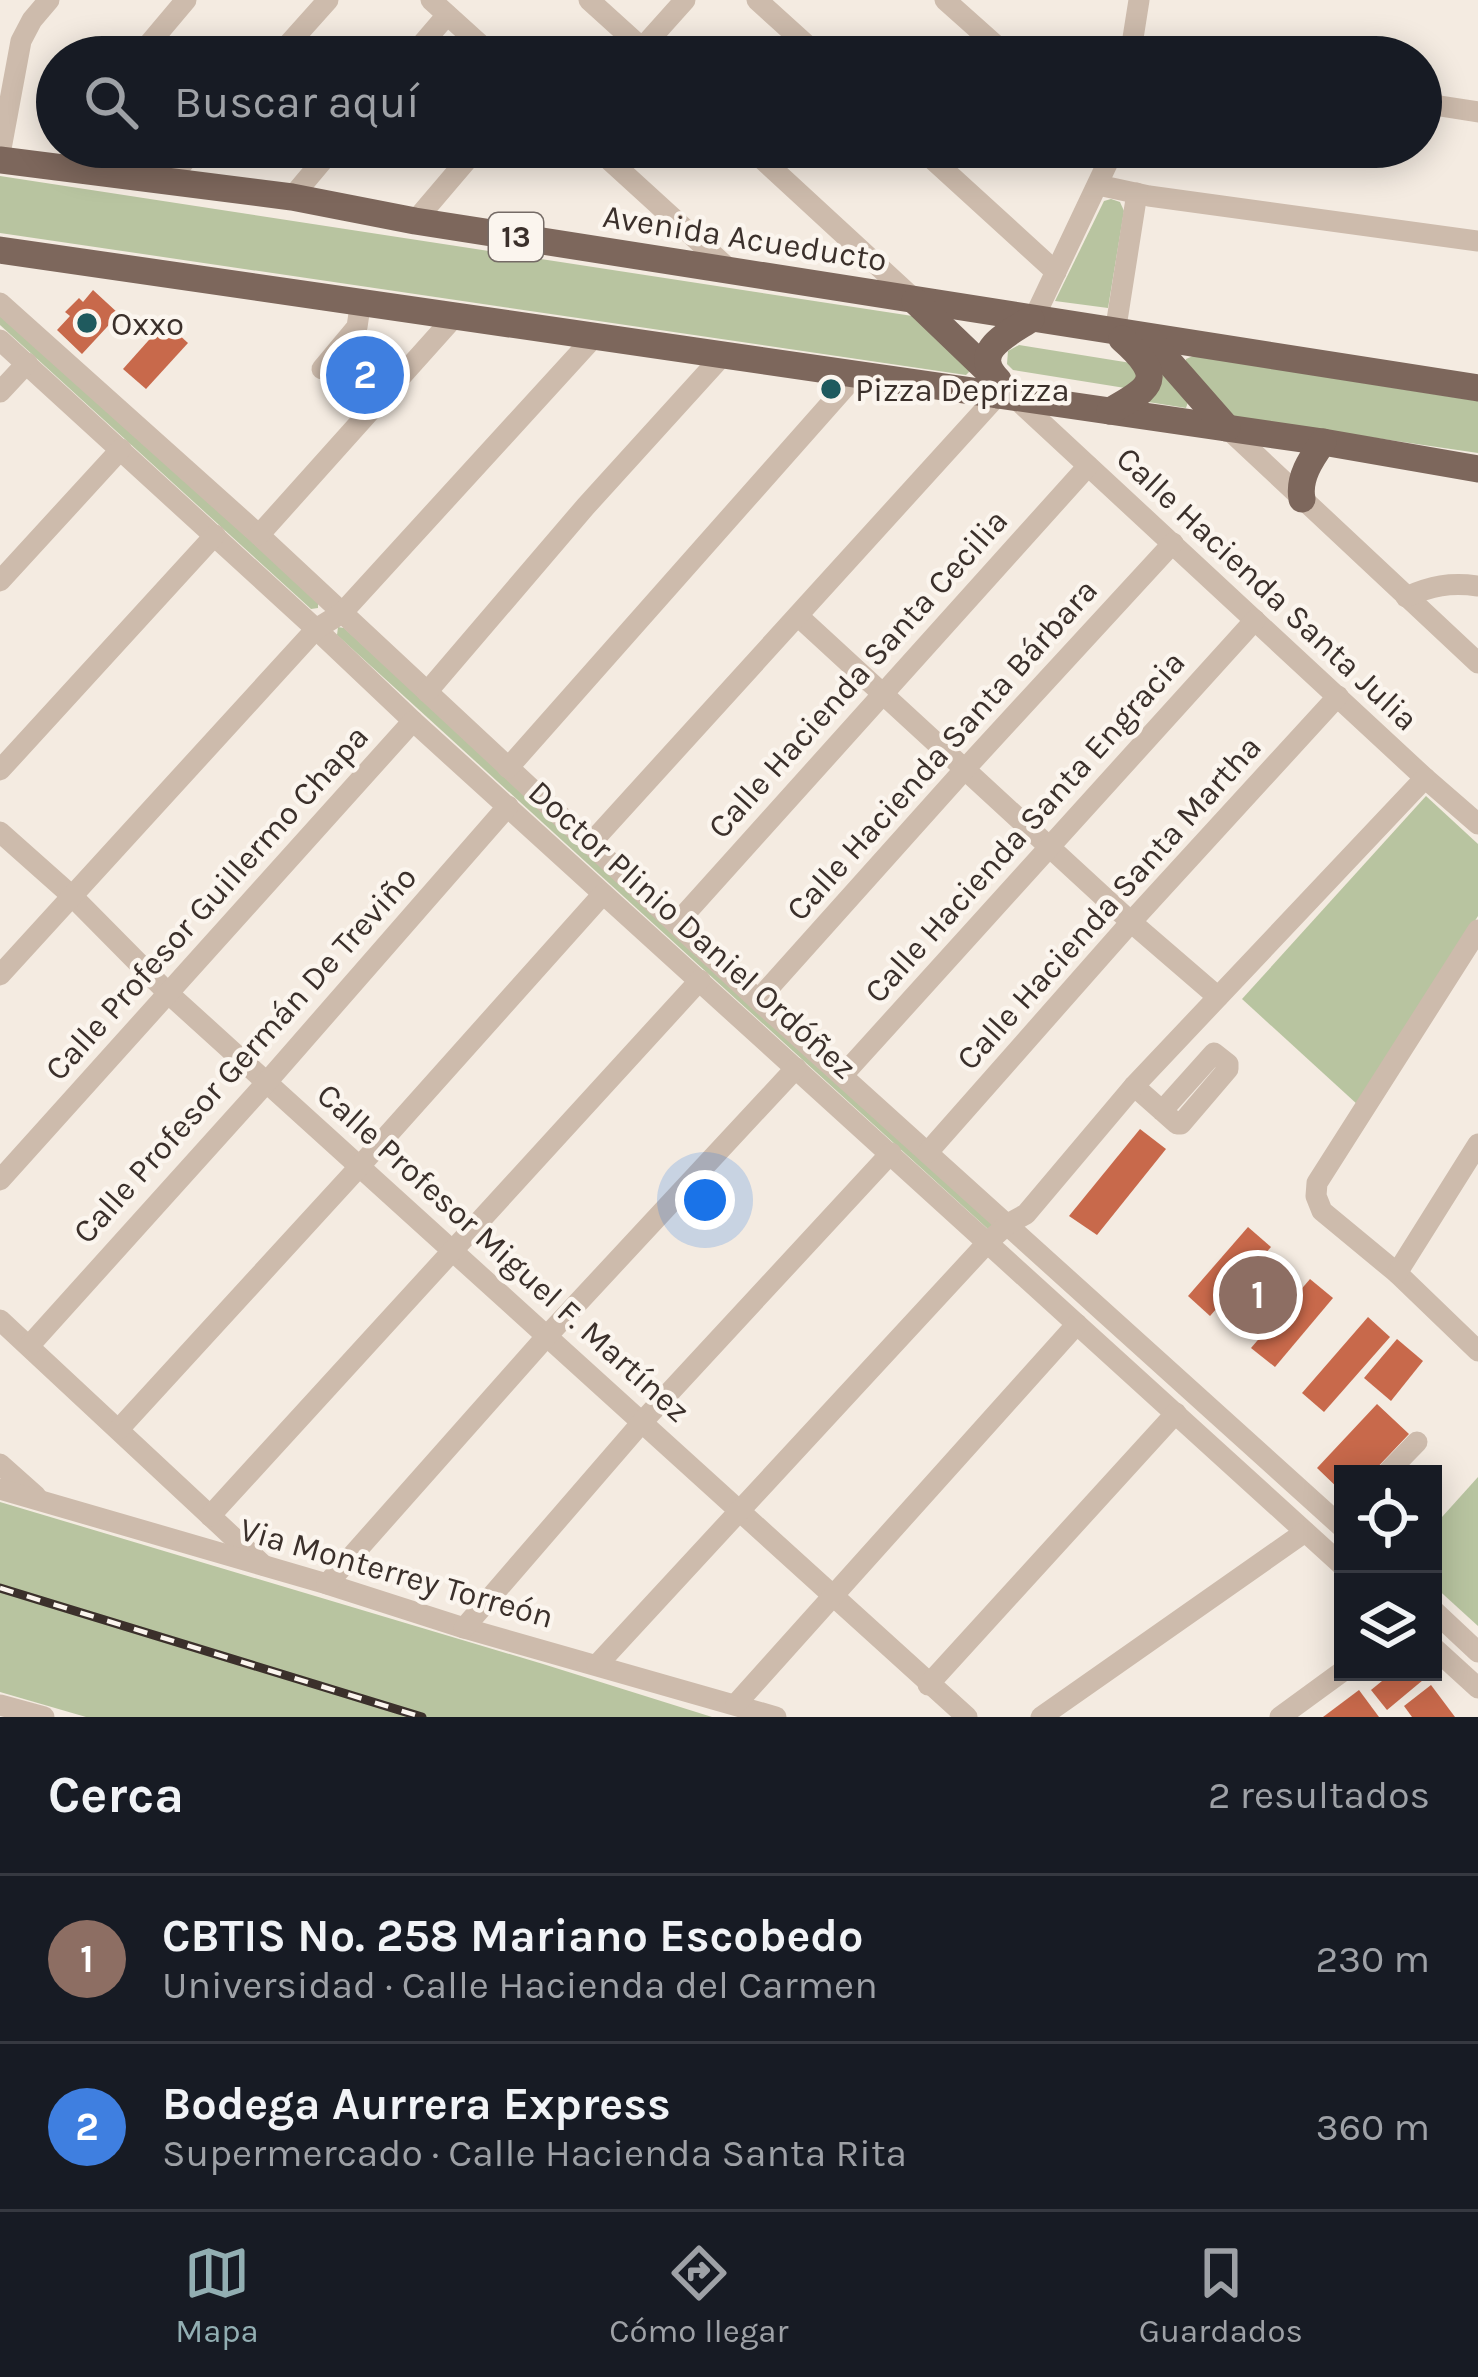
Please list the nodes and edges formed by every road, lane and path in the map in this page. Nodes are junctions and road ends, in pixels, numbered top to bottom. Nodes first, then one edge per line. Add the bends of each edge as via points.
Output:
1 (186, 0) edge
2 (328, 0) edge
3 (589, 0) edge
4 (686, 0) edge
5 (757, 0) edge
6 (945, 0) edge
7 (40, 3) edge
8 (1135, 3) edge
9 (439, 8) edge
10 (156, 36) edge
11 (296, 36) edge
12 (423, 36) edge
13 (470, 36) edge
14 (625, 36) edge
15 (657, 36) edge
16 (797, 36) edge
17 (985, 36) edge
18 (1132, 36) edge
19 (1442, 107) edge
20 (1478, 112) edge
21 (0, 157) edge
22 (36, 157) edge
23 (104, 168) edge
24 (179, 168) edge
25 (316, 168) edge
26 (460, 168) edge
27 (618, 168) edge
28 (772, 168) edge
29 (942, 168) edge
30 (1104, 168) edge
31 (1122, 168) edge
32 (167, 182) junction
33 (1098, 185) junction
34 (1133, 192) junction
35 (292, 197) junction
36 (415, 221) junction
37 (1478, 241) edge
38 (0, 250) edge
39 (731, 271) junction
40 (1056, 272) junction
41 (361, 300) junction
42 (915, 301) junction
43 (0, 302) edge
44 (458, 314) junction
45 (1032, 320) junction
46 (1115, 333) junction
47 (596, 335) junction
48 (1148, 338) junction
49 (0, 340) edge
50 (724, 354) junction
51 (27, 363) junction
52 (322, 370) dead end
53 (855, 376) junction
54 (1001, 388) junction
55 (1478, 388) edge
56 (0, 392) edge
57 (1110, 411) junction
58 (1227, 428) junction
59 (1323, 442) junction
60 (122, 449) junction
61 (1088, 466) junction
62 (1478, 469) edge
63 (1302, 499) junction
64 (215, 535) junction
65 (259, 536) junction
66 (1173, 543) junction
67 (0, 581) edge
68 (1478, 586) edge
69 (1406, 598) junction
70 (342, 613) junction
71 (798, 616) junction
72 (1255, 620) junction
73 (316, 629) junction
74 (1478, 662) edge
75 (427, 692) junction
76 (883, 693) junction
77 (1338, 696) junction
78 (412, 721) junction
79 (508, 768) junction
80 (0, 770) edge
81 (964, 770) junction
82 (1425, 778) junction
83 (508, 806) junction
84 (1478, 824) edge
85 (0, 832) edge
86 (590, 844) junction
87 (1049, 846) junction
88 (603, 893) junction
89 (72, 896) junction
90 (1131, 922) junction
91 (676, 924) junction
92 (1478, 930) edge
93 (0, 975) edge
94 (700, 980) junction
95 (169, 994) junction
96 (1218, 997) junction
97 (758, 1000) junction
98 (796, 1068) junction
99 (842, 1076) junction
100 (266, 1083) junction
101 (1134, 1086) junction
102 (1162, 1111) dead end
103 (1478, 1144) edge
104 (928, 1152) junction
105 (891, 1153) junction
106 (359, 1167) junction
107 (0, 1180) edge
108 (1007, 1224) junction
109 (989, 1241) junction
110 (452, 1251) junction
111 (1397, 1274) junction
112 (0, 1320) edge
113 (1077, 1324) junction
114 (546, 1337) junction
115 (29, 1346) junction
116 (1478, 1351) edge
117 (1176, 1413) junction
118 (643, 1420) junction
119 (118, 1430) junction
120 (1418, 1442) dead end
121 (0, 1464) edge
122 (1395, 1465) edge
123 (0, 1489) edge
124 (41, 1501) junction
125 (740, 1513) junction
126 (210, 1516) junction
127 (1334, 1517) edge
128 (1305, 1532) junction
129 (1334, 1557) edge
130 (268, 1569) junction
131 (327, 1584) junction
132 (831, 1596) junction
133 (1442, 1618) edge
134 (464, 1628) junction
135 (1478, 1652) edge
136 (1442, 1655) edge
137 (597, 1666) junction
138 (1334, 1678) edge
139 (928, 1684) junction
140 (1478, 1688) edge
141 (736, 1704) junction
142 (0, 1705) edge
143 (44, 1717) edge
144 (776, 1717) edge
145 (967, 1717) edge
146 (1040, 1717) edge
147 (1280, 1717) edge

1 - 10 street
2 - 11 street
3 - 14 street
4 - 15 street
5 - 16 street
6 - 17 street
7 - 21 street via 21,41
8 - 18 street
9 - 12 street
9 - 13 street
19 - 20 street
21 - 22 main road, Avenida Acueducto / 13
23 - 32 main road, Avenida Acueducto / 13
24 - 32 street
25 - 35 street
26 - 36 street
27 - 39 street
28 - 42 street
29 - 40 street
30 - 33 street
31 - 34 street
32 - 35 main road, Avenida Acueducto / 13
33 - 34 street
33 - 40 street
34 - 37 street
34 - 46 street
35 - 36 main road, Avenida Acueducto / 13
36 - 39 main road, Avenida Acueducto / 13
38 - 41 main road
39 - 42 main road, Avenida Acueducto / 13
40 - 45 street
41 - 44 main road
41 - 52 street via 357,327
42 - 45 main road, Avenida Acueducto / 13
42 - 54 main road
43 - 65 street, Doctor Plinio Daniel Ordóñez
44 - 47 main road
44 - 65 street
45 - 46 main road, Avenida Acueducto / 13
45 - 54 main road via 990,350
46 - 48 main road, Avenida Acueducto / 13
46 - 57 main road via 1140,355 1149,381
47 - 50 main road
47 - 70 street
48 - 55 main road, Avenida Acueducto / 13
48 - 58 main road
49 - 51 street, Doctor Plinio Daniel Ordóñez
50 - 53 main road
50 - 75 street
51 - 56 street
51 - 60 street, Doctor Plinio Daniel Ordóñez
53 - 54 main road
53 - 79 street
54 - 57 main road
54 - 61 street, Calle Hacienda Santa Julia
54 - 71 street
57 - 58 main road
58 - 59 main road
58 - 63 street
59 - 62 main road
59 - 63 main road via 1305,473
60 - 64 street, Doctor Plinio Daniel Ordóñez
60 - 67 street
61 - 66 street, Calle Hacienda Santa Julia
61 - 76 street, Calle Hacienda Santa Cecilia
63 - 69 street
64 - 73 street, Doctor Plinio Daniel Ordóñez
64 - 80 street
65 - 70 street, Doctor Plinio Daniel Ordóñez
66 - 72 street, Calle Hacienda Santa Julia
66 - 81 street, Calle Hacienda Santa Bárbara
68 - 69 street via 1431,586
69 - 74 street
70 - 73 street
70 - 75 street, Doctor Plinio Daniel Ordóñez
71 - 76 street
71 - 86 street
72 - 77 street, Calle Hacienda Santa Julia
72 - 87 street, Calle Hacienda Santa Engracia
73 - 78 street, Doctor Plinio Daniel Ordóñez
73 - 89 street
75 - 79 street, Doctor Plinio Daniel Ordóñez
76 - 81 street
76 - 91 street, Calle Hacienda Santa Cecilia
77 - 82 street, Calle Hacienda Santa Julia
77 - 90 street, Calle Hacienda Santa Martha
78 - 83 street, Doctor Plinio Daniel Ordóñez
78 - 95 street, Calle Profesor Guillermo Chapa
79 - 86 street, Doctor Plinio Daniel Ordóñez
81 - 87 street
81 - 97 street, Calle Hacienda Santa Bárbara
82 - 84 street, Calle Hacienda Santa Julia
82 - 96 street
83 - 88 street, Doctor Plinio Daniel Ordóñez
83 - 100 street, Calle Profesor Germán De Treviño
85 - 89 street, Calle Profesor Miguel F. Martínez
86 - 91 street, Doctor Plinio Daniel Ordóñez
87 - 90 street
87 - 99 street, Calle Hacienda Santa Engracia
88 - 94 street, Doctor Plinio Daniel Ordóñez
88 - 106 street
89 - 93 street
89 - 95 street, Calle Profesor Miguel F. Martínez
90 - 96 street
90 - 104 street, Calle Hacienda Santa Martha
91 - 97 street, Doctor Plinio Daniel Ordóñez
92 - 111 street via 1317,1183 1322,1211
94 - 98 street, Doctor Plinio Daniel Ordóñez
94 - 110 street
95 - 100 street, Calle Profesor Miguel F. Martínez
95 - 107 street, Calle Profesor Guillermo Chapa
96 - 101 street
97 - 99 street, Doctor Plinio Daniel Ordóñez
98 - 105 street, Doctor Plinio Daniel Ordóñez
98 - 114 street
99 - 104 street, Doctor Plinio Daniel Ordóñez
100 - 106 street, Calle Profesor Miguel F. Martínez
100 - 115 street, Calle Profesor Germán De Treviño
101 - 102 street
101 - 108 street via 1026,1214
103 - 111 street
104 - 108 street, Doctor Plinio Daniel Ordóñez
105 - 109 street, Doctor Plinio Daniel Ordóñez
105 - 118 street
106 - 110 street, Calle Profesor Miguel F. Martínez
106 - 119 street
108 - 109 street
108 - 127 street, Doctor Plinio Daniel Ordóñez
109 - 113 street, Doctor Plinio Daniel Ordóñez
109 - 125 street
110 - 114 street, Calle Profesor Miguel F. Martínez
110 - 126 street
111 - 116 street
112 - 115 street
113 - 117 street, Doctor Plinio Daniel Ordóñez
113 - 132 street
114 - 118 street, Calle Profesor Miguel F. Martínez
114 - 131 street
115 - 119 street
117 - 128 street, Doctor Plinio Daniel Ordóñez
117 - 139 street
118 - 125 street, Calle Profesor Miguel F. Martínez
118 - 134 street
119 - 126 street
120 - 122 street
121 - 124 street
123 - 124 street, Via Monterrey Torreón
124 - 130 street, Via Monterrey Torreón
125 - 132 street, Calle Profesor Miguel F. Martínez
125 - 137 street
126 - 130 street
128 - 129 street, Doctor Plinio Daniel Ordóñez
128 - 146 street
130 - 131 street, Via Monterrey Torreón
131 - 134 street, Via Monterrey Torreón
132 - 139 street, Calle Profesor Miguel F. Martínez
132 - 141 street
133 - 135 street
134 - 137 street, Via Monterrey Torreón
136 - 140 street
137 - 141 street, Via Monterrey Torreón
138 - 147 street
139 - 145 street, Calle Profesor Miguel F. Martínez
141 - 144 street, Via Monterrey Torreón
142 - 143 street

